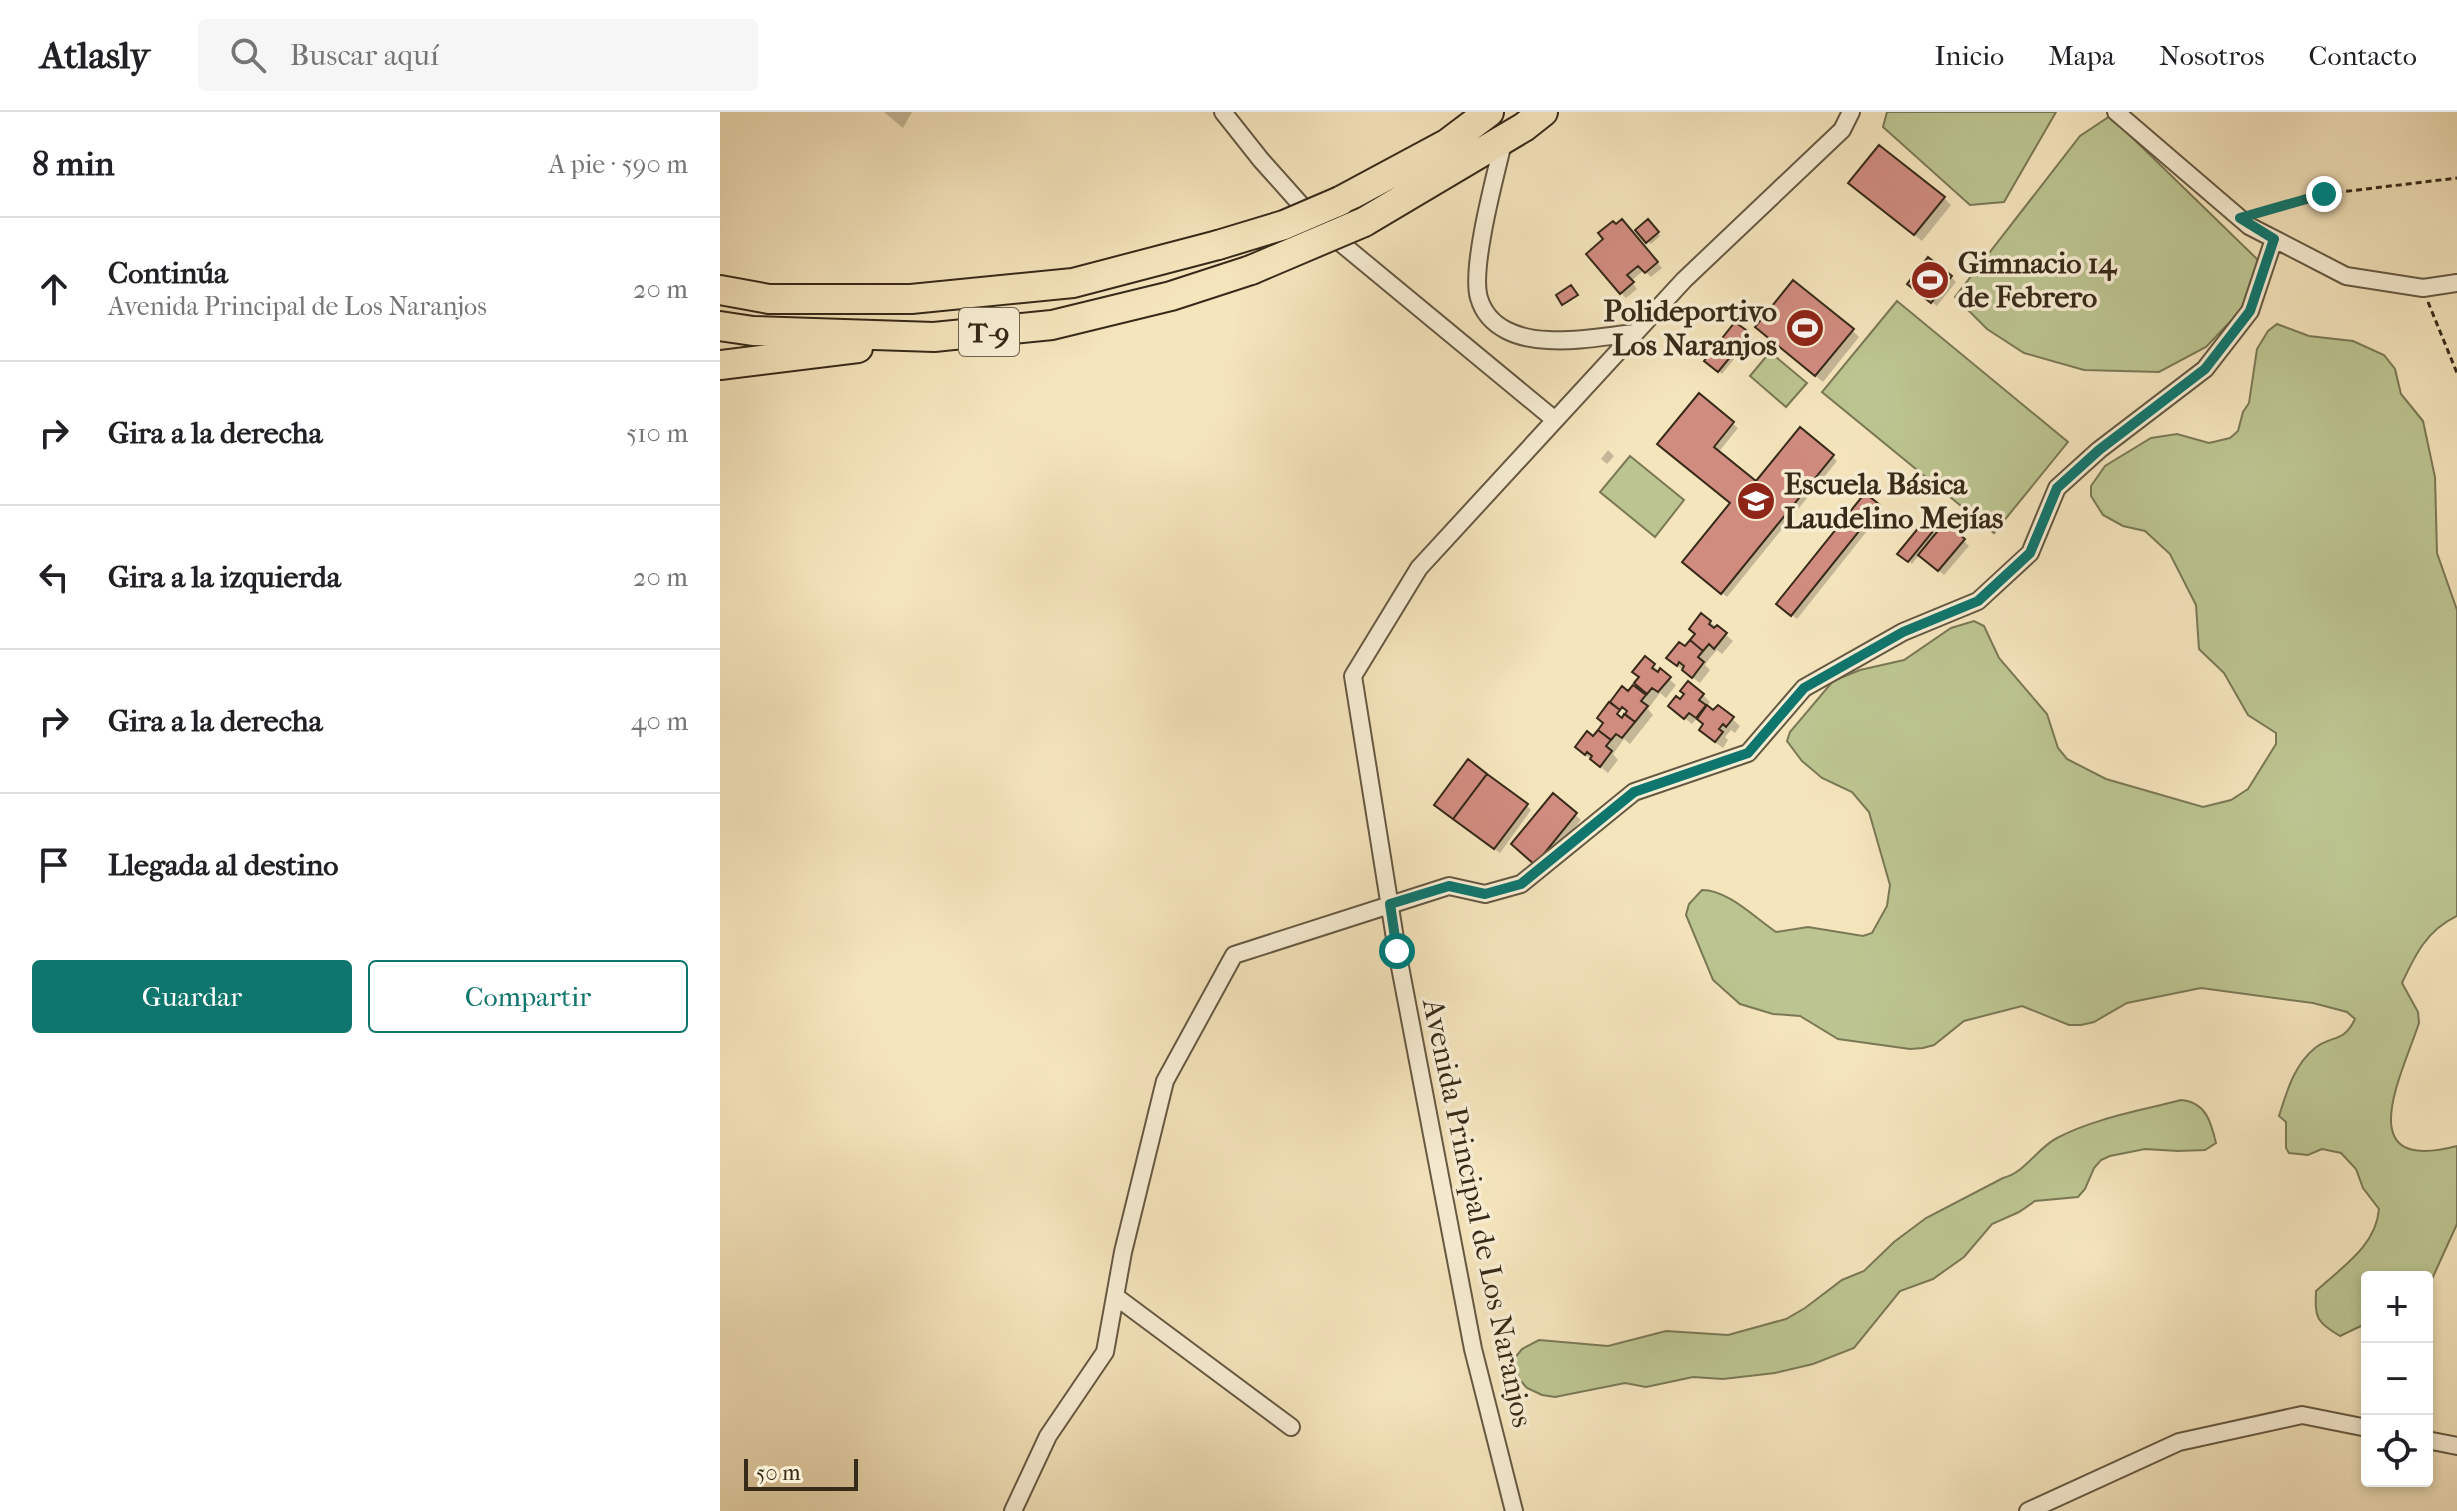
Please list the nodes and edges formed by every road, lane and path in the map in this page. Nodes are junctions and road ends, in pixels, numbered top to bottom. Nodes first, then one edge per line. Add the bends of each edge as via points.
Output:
1 (1223, 112) edge
2 (1489, 112) edge
3 (1543, 112) edge
4 (1851, 112) edge
5 (2116, 112) edge
6 (1504, 139) junction
7 (2457, 178) edge
8 (2240, 218) junction
9 (2274, 239) junction
10 (2457, 283) edge
11 (2423, 288) junction
12 (720, 290) edge
13 (720, 326) edge
14 (1635, 333) junction
15 (934, 337) junction
16 (720, 365) edge
17 (2455, 365) edge
18 (2457, 373) edge
19 (1555, 420) junction
20 (1390, 904) junction
21 (1115, 1296) junction
22 (1291, 1427) dead end
23 (2361, 1427) edge
24 (2433, 1441) edge
25 (2457, 1446) edge
26 (1013, 1511) edge
27 (1514, 1511) edge
28 (2028, 1511) edge

1 - 19 street via 1319,225
2 - 12 highway, T-9, bridge via 1448,143 1284,225 1073,283 911,299 769,299
3 - 6 highway, T-9
4 - 14 street, Avenida Principal de Los Naranjos via 1842,130
5 - 8 street
6 - 14 street via 1481,247 1478,298 1488,315 1507,332 1550,341
6 - 15 highway, T-9, bridge via 1364,222 1251,270 1052,325
7 - 8 path via 2324,194
8 - 9 street
9 - 11 street via 2346,276
9 - 20 street via 2250,311 2205,369 2057,488 2030,553 1978,601 1903,632 1804,688 1748,753 1634,792 1521,884 1485,894 1449,886
10 - 11 street
11 - 17 path
13 - 15 highway, T-9
14 - 19 street, Avenida Principal de Los Naranjos
15 - 16 highway
17 - 18 path
19 - 20 street, Avenida Principal de Los Naranjos via 1419,568 1353,676
20 - 21 street via 1234,955 1165,1081
20 - 27 street, Avenida Principal de Los Naranjos via 1473,1349
21 - 22 street
21 - 26 street via 1105,1352 1048,1436
23 - 28 street via 2302,1415 2179,1442
24 - 25 street

